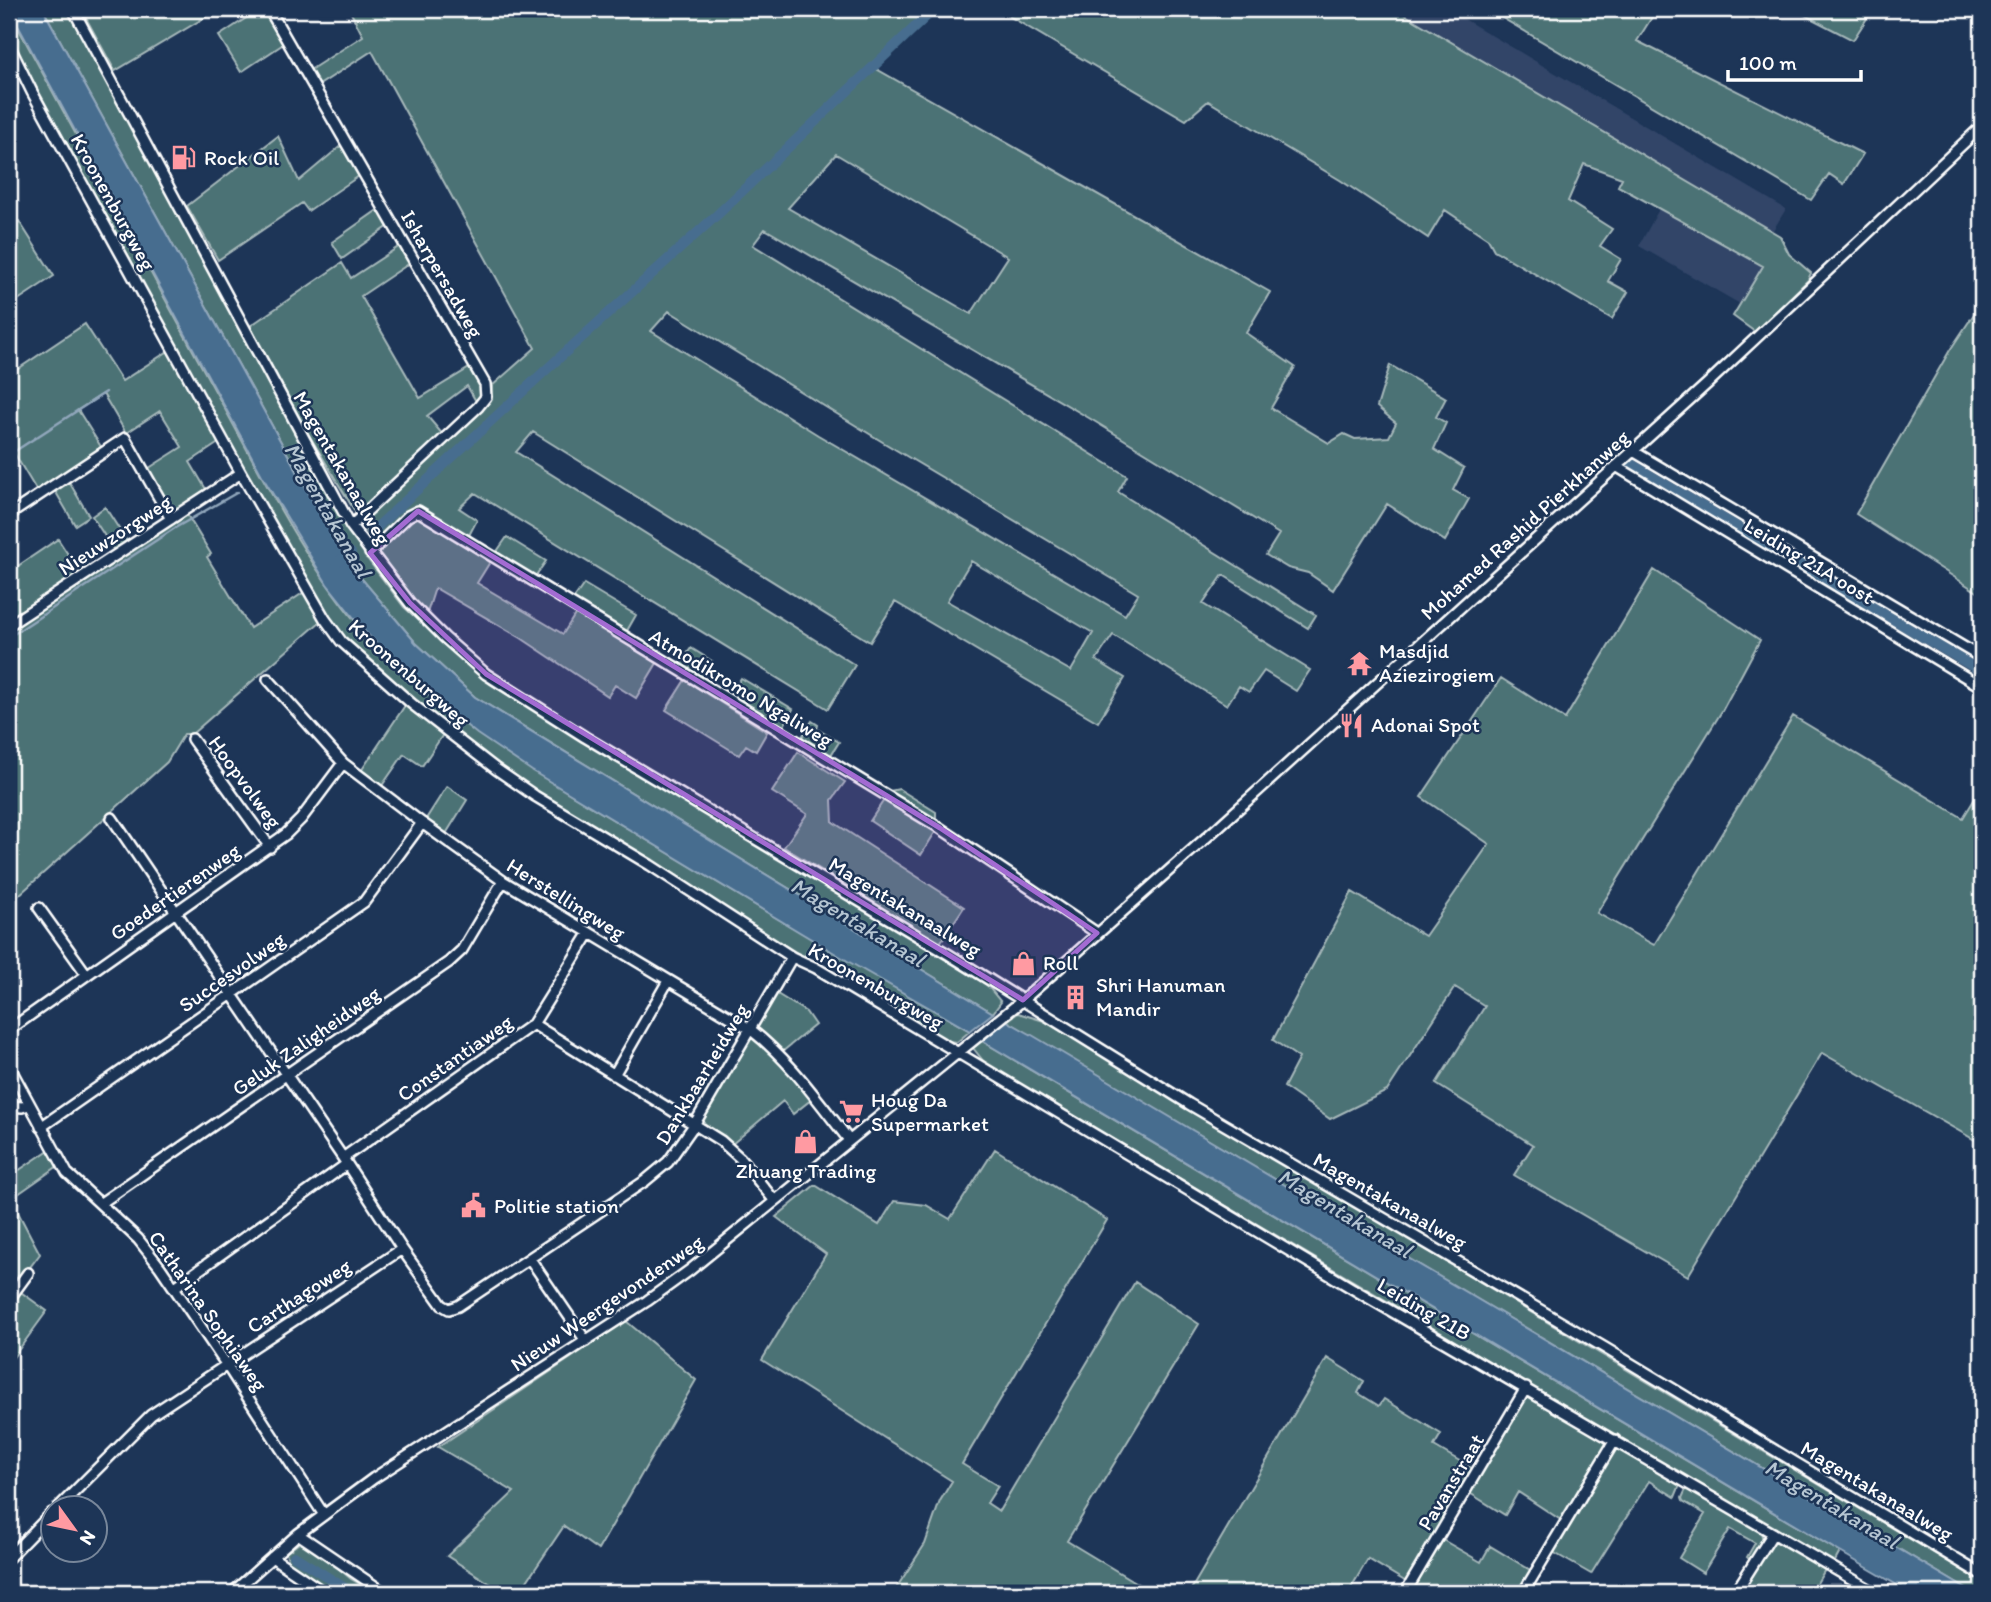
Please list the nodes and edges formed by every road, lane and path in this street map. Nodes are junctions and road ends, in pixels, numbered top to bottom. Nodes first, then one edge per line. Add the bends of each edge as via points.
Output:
1 (73, 9) edge
2 (270, 9) edge
3 (9, 45) edge
4 (1982, 126) edge
5 (1633, 451) junction
6 (1616, 466) junction
7 (241, 473) junction
8 (9, 515) edge
9 (171, 519) junction
10 (351, 526) junction
11 (370, 553) junction
12 (9, 625) edge
13 (1982, 658) edge
14 (268, 679) dead end
15 (1982, 687) edge
16 (192, 739) dead end
17 (343, 763) junction
18 (112, 817) dead end
19 (422, 823) junction
20 (270, 847) junction
21 (503, 881) junction
22 (39, 908) dead end
23 (177, 913) junction
24 (1097, 933) junction
25 (589, 934) junction
26 (792, 957) junction
27 (87, 975) junction
28 (668, 981) junction
29 (232, 994) junction
30 (1023, 1000) junction
31 (533, 1024) junction
32 (750, 1029) junction
33 (9, 1030) edge
34 (957, 1052) junction
35 (9, 1066) edge
36 (287, 1074) junction
37 (614, 1076) junction
38 (29, 1105) junction
39 (9, 1106) edge
40 (694, 1125) junction
41 (41, 1127) junction
42 (849, 1140) junction
43 (345, 1161) junction
44 (775, 1200) junction
45 (101, 1203) junction
46 (401, 1249) junction
47 (530, 1259) junction
48 (28, 1273) dead end
49 (175, 1287) junction
50 (9, 1299) edge
51 (586, 1341) junction
52 (226, 1364) junction
53 (1526, 1388) junction
54 (1615, 1440) junction
55 (71, 1494) edge
56 (324, 1514) junction
57 (38, 1527) edge
58 (1773, 1533) junction
59 (298, 1534) junction
60 (9, 1557) edge
61 (272, 1557) junction
62 (1982, 1575) edge
63 (232, 1593) edge
64 (325, 1593) edge
65 (385, 1593) edge
66 (1405, 1593) edge
67 (1523, 1593) edge
68 (1735, 1593) edge
69 (1876, 1593) edge

1 - 10 street, Magentakanaalweg
2 - 10 street, Isharpersadweg via 485,384 486,397 478,407
3 - 7 street, Kroonenburgweg
4 - 5 street, Mohamed Rashid Pierkhanweg
5 - 6 street, Mohamed Rashid Pierkhanweg
5 - 13 street
6 - 15 street, Leiding 21A oost
6 - 24 street, Mohamed Rashid Pierkhanweg
7 - 9 street, Nieuwzorgweg
7 - 26 street, Kroonenburgweg via 325,619 365,663 535,796
8 - 9 street via 125,438
9 - 12 street, Nieuwzorgweg
10 - 11 street, Magentakanaalweg
11 - 24 street, Atmodikromo Ngaliweg via 418,511 940,828
11 - 30 street, Magentakanaalweg via 410,603 486,674
14 - 17 street, Herstellingweg
16 - 20 street, Hoopvolweg
17 - 19 street, Herstellingweg
17 - 20 street, Goedertierenweg via 301,818
18 - 23 street
19 - 21 street, Herstellingweg
19 - 29 street, Succesvolweg via 364,902
20 - 23 street, Goedertierenweg
21 - 25 street, Herstellingweg
21 - 36 street, Geluk Zaligheidweg via 457,955
22 - 27 street
23 - 27 street, Goedertierenweg
23 - 29 street
24 - 30 street, Mohamed Rashid Pierkhanweg
25 - 28 street, Herstellingweg
25 - 31 street, Constantiaweg
26 - 32 street, Dankbaarheidweg
26 - 34 street, Kroonenburgweg
27 - 33 street, Goedertierenweg
28 - 32 street, Herstellingweg
28 - 37 street
29 - 36 street
29 - 41 street, Succesvolweg
30 - 34 street, Nieuw Weergevondenweg
30 - 62 street, Magentakanaalweg via 1189,1104
31 - 37 street
31 - 43 street, Constantiaweg
32 - 40 street, Dankbaarheidweg
32 - 42 street, Herstellingweg via 779,1052
34 - 42 street, Nieuw Weergevondenweg
34 - 53 street, Leiding 21B
35 - 38 street, Catharina Sophiaweg
36 - 43 street
36 - 45 street, Geluk Zaligheidweg
37 - 40 street
38 - 39 street
38 - 41 street, Catharina Sophiaweg
40 - 44 street via 740,1158
40 - 47 street, Dankbaarheidweg via 661,1169
41 - 45 street, Catharina Sophiaweg via 67,1173
42 - 44 street, Nieuw Weergevondenweg
43 - 46 street
43 - 49 street, Constantiaweg
44 - 51 street, Nieuw Weergevondenweg via 690,1270
45 - 49 street, Catharina Sophiaweg via 138,1239
46 - 47 street, Dankbaarheidweg via 449,1309
46 - 52 street, Carthagoweg
47 - 51 street
48 - 50 street
49 - 52 street, Catharina Sophiaweg
51 - 56 street, Nieuw Weergevondenweg
52 - 55 street, Carthagoweg via 144,1420
52 - 56 street, Catharina Sophiaweg
53 - 54 street, Leiding 21B
53 - 66 street, Pavanstraat
54 - 58 street, Leiding 21B
54 - 67 street
56 - 59 street, Nieuw Weergevondenweg
57 - 60 street
58 - 68 street
58 - 69 street, Leiding 21B
59 - 61 street, Nieuw Weergevondenweg
59 - 65 street
61 - 63 street, Nieuw Weergevondenweg
61 - 64 street

